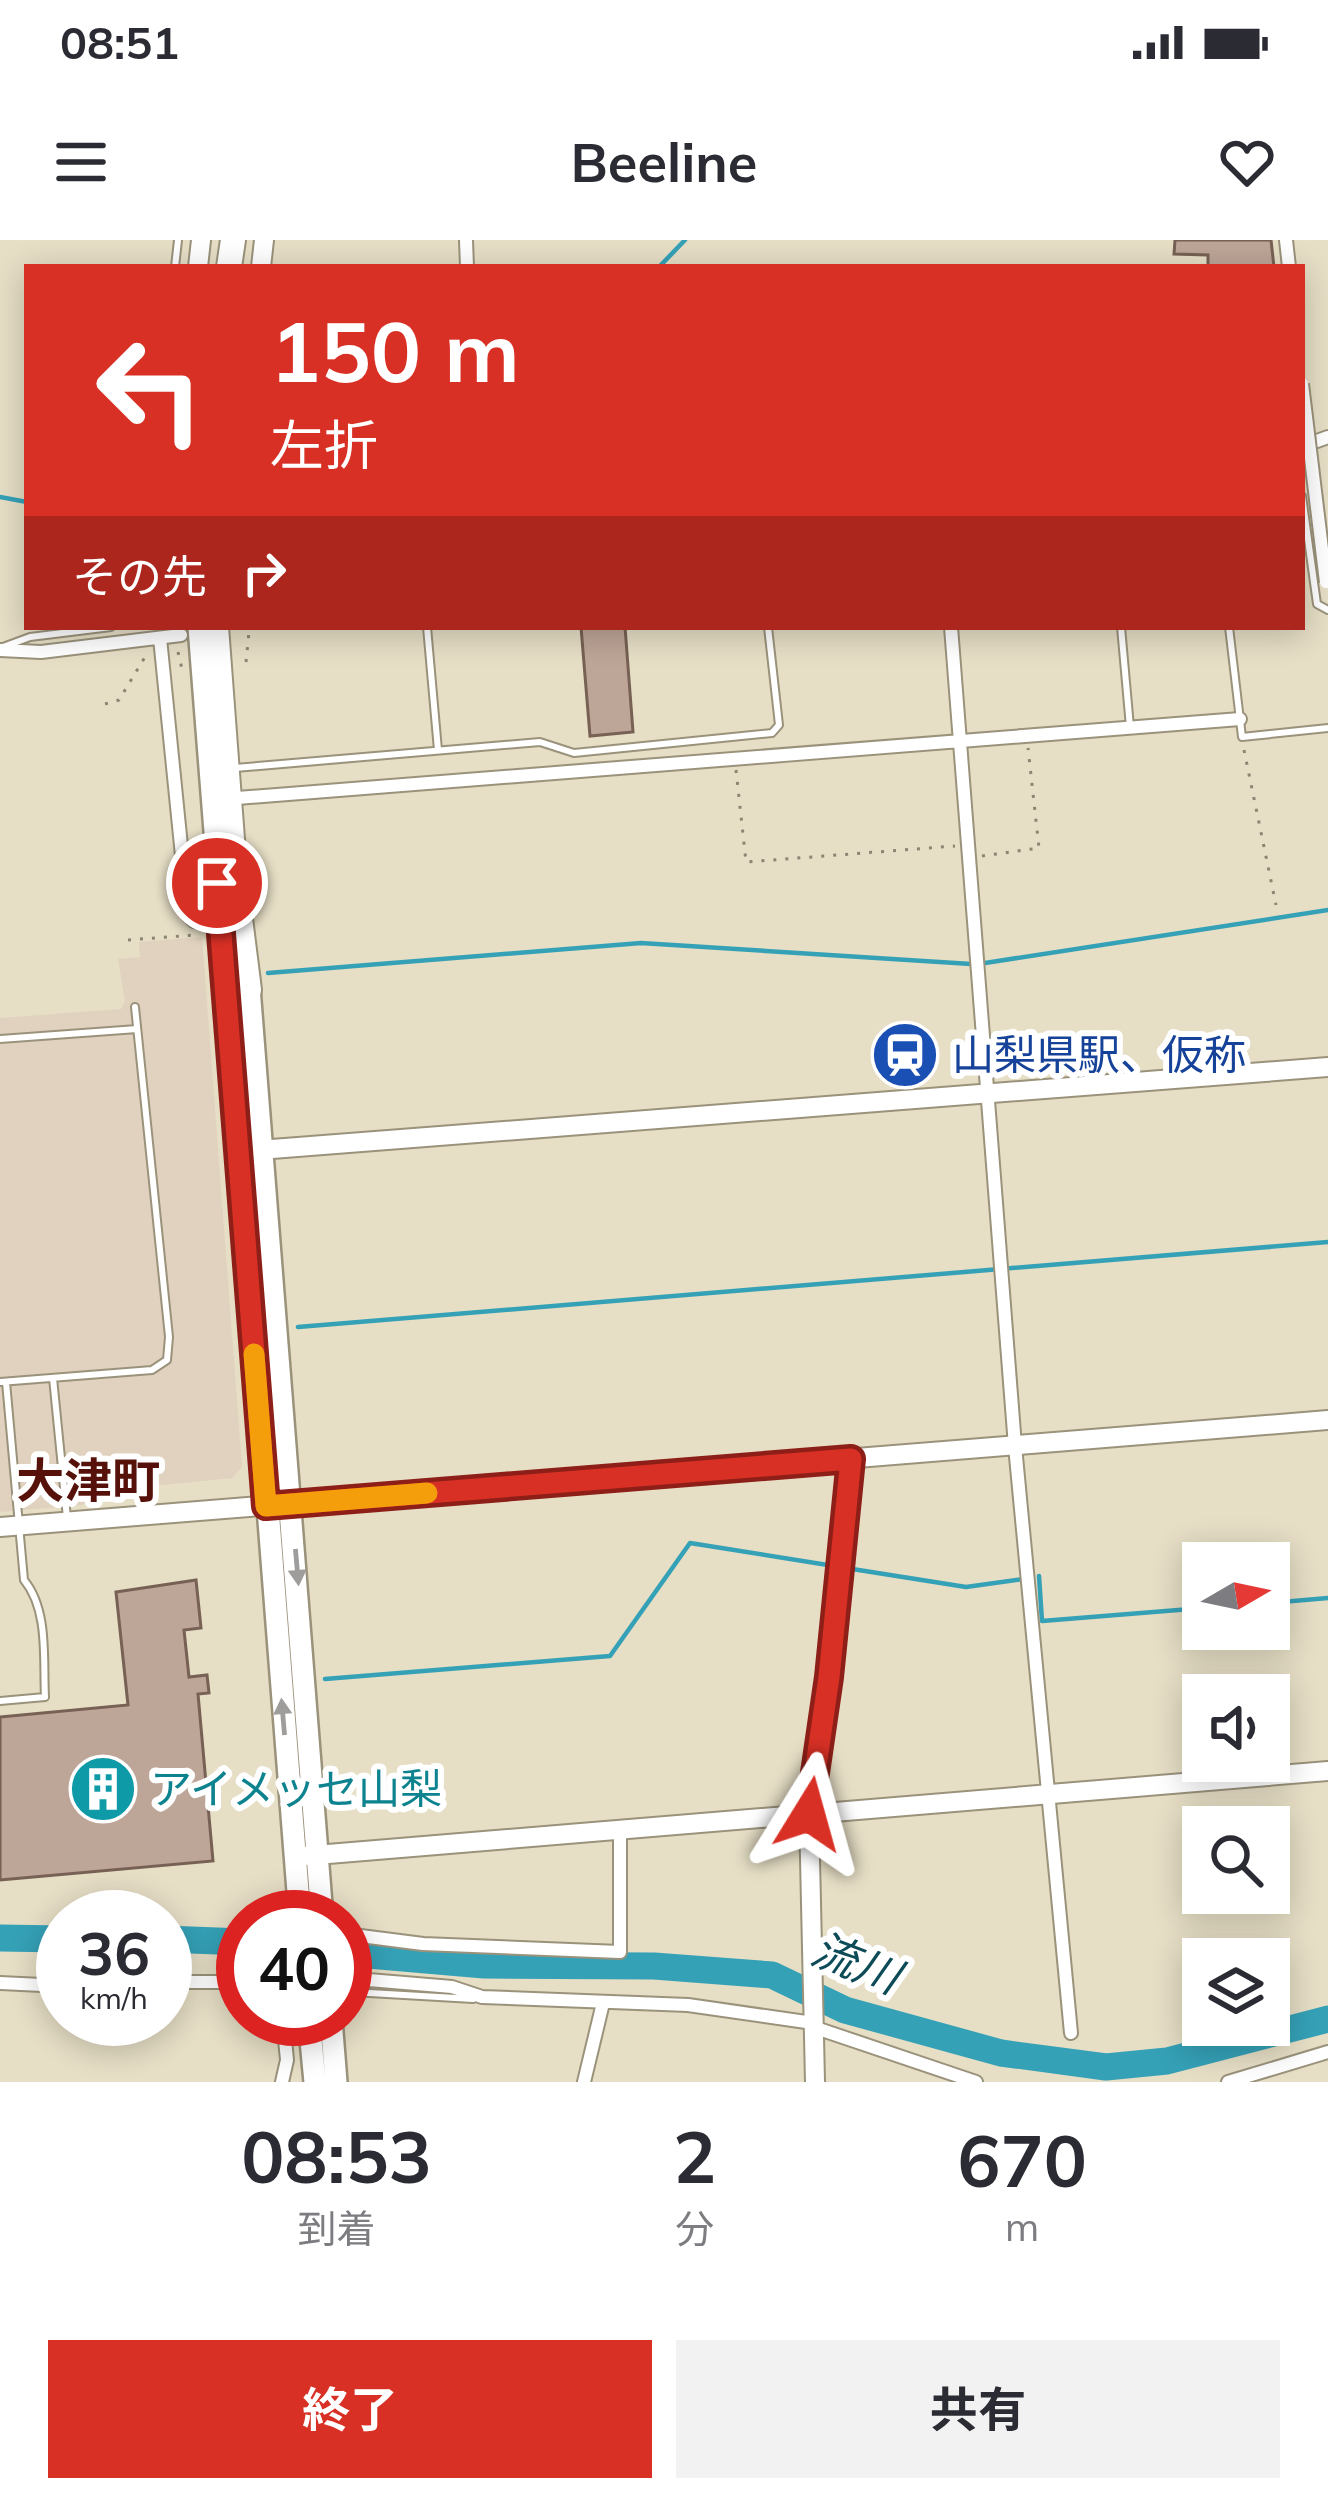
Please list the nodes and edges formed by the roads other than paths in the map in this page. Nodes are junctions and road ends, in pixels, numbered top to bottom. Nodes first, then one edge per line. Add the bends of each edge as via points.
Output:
1 (1305, 408) edge
2 (1305, 521) edge
3 (1327, 587) edge
4 (1328, 610) edge
5 (87, 630) edge
6 (216, 630) edge
7 (238, 630) edge
8 (428, 630) edge
9 (768, 630) edge
10 (950, 630) edge
11 (1121, 630) edge
12 (1229, 630) edge
13 (186, 636) edge
14 (160, 638) junction
15 (0, 649) edge
16 (1240, 718) junction
17 (1130, 727) junction
18 (1328, 728) edge
19 (960, 740) junction
20 (438, 750) junction
21 (574, 753) junction
22 (235, 768) junction
23 (577, 771) junction
24 (237, 798) junction
25 (220, 923) junction
26 (249, 990) junction
27 (135, 1007) dead end
28 (137, 1029) junction
29 (0, 1039) edge
30 (1328, 1067) edge
31 (988, 1094) junction
32 (260, 1150) junction
33 (53, 1378) junction
34 (3, 1382) edge
35 (1328, 1420) edge
36 (1015, 1446) junction
37 (851, 1459) junction
38 (291, 1504) junction
39 (266, 1506) junction
40 (68, 1523) junction
41 (10, 1526) edge
42 (0, 1701) edge
43 (1328, 1771) edge
44 (1050, 1793) junction
45 (809, 1814) junction
46 (620, 1830) junction
47 (305, 1856) junction
48 (302, 1890) edge
49 (314, 1890) edge
50 (372, 1937) edge
51 (372, 1980) edge
52 (0, 1983) edge
53 (36, 1985) edge
54 (372, 1994) edge
55 (482, 1997) junction
56 (603, 2003) junction
57 (813, 2024) junction
58 (1071, 2033) dead end
59 (286, 2046) edge
60 (312, 2046) edge
61 (333, 2046) edge
62 (1328, 2052) edge
63 (928, 2066) junction
64 (282, 2082) edge
65 (315, 2082) edge
66 (335, 2082) edge
67 (584, 2082) edge
68 (814, 2082) edge
69 (926, 2082) edge
70 (976, 2082) edge
71 (1228, 2082) edge

1 - 3 street, bridge
2 - 4 lane via 1317,604
5 - 15 lane
6 - 26 highway
7 - 22 main road
8 - 20 lane
9 - 21 lane via 779,724 772,733
10 - 19 street
11 - 17 lane
12 - 16 lane
13 - 14 street
13 - 25 main road
14 - 15 street
14 - 25 street via 188,915
16 - 17 street
16 - 18 lane via 1242,736
17 - 19 street
19 - 23 street
19 - 31 street
20 - 21 lane via 540,742
20 - 22 lane
21 - 23 lane
22 - 24 main road
23 - 24 street
24 - 26 main road
25 - 39 main road
26 - 32 main road
27 - 28 lane
28 - 29 lane
28 - 33 lane via 167,1360 152,1370
30 - 31 street
31 - 32 street
31 - 36 street
32 - 38 main road
33 - 34 lane
33 - 40 lane
34 - 41 lane
35 - 36 street
36 - 37 street
36 - 44 street
37 - 38 street
37 - 45 street
38 - 39 street
38 -> 47 main road
39 - 40 street
47 -> 39 main road
40 - 41 street
41 - 42 lane via 40,1608 46,1697
43 - 44 street
44 - 45 street
44 - 58 street
45 - 46 street
45 - 57 street
46 - 47 street
46 - 50 street via 620,1952
47 - 48 main road
47 - 49 main road
51 - 55 street
52 - 53 street
54 - 55 lane
55 - 56 street
56 - 57 street via 688,2005
56 - 67 street
57 - 63 street
57 - 68 street
59 - 64 street
60 - 65 main road
61 - 66 main road
62 - 71 street
63 - 69 street
63 - 70 street

